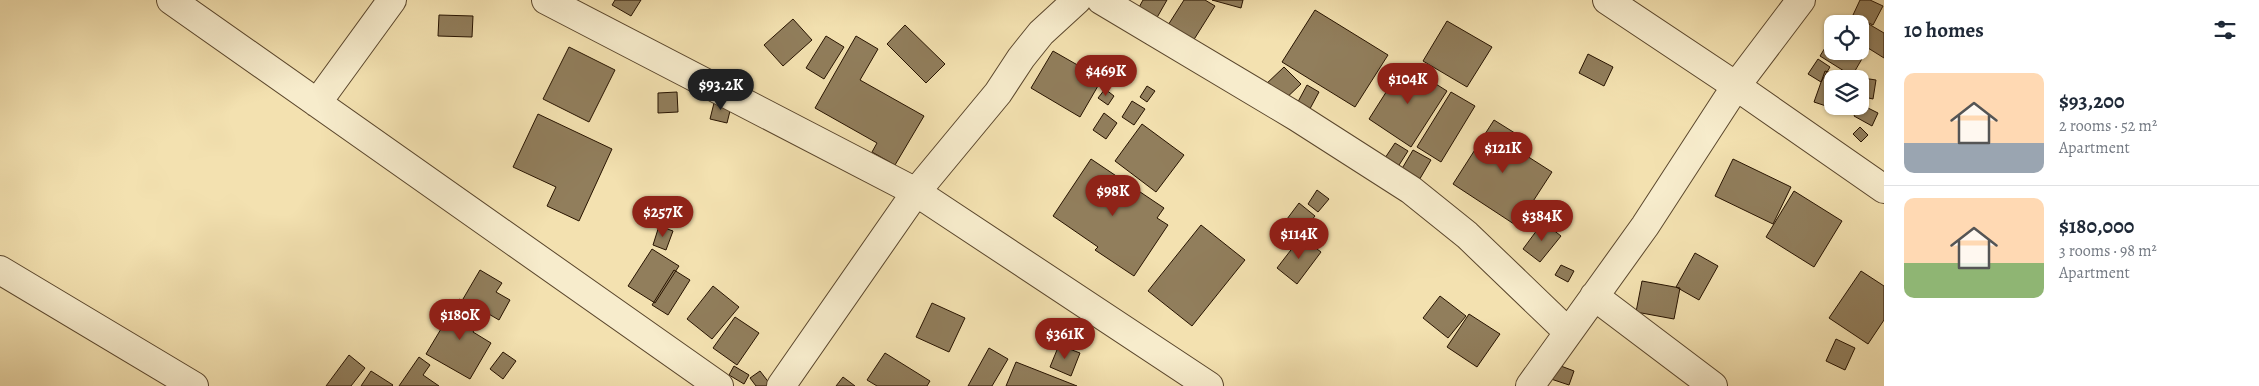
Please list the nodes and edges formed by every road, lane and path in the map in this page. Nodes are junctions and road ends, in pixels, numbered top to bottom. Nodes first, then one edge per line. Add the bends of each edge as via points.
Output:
1 (171, 0) edge
2 (392, 0) edge
3 (546, 0) edge
4 (1077, 0) edge
5 (1101, 0) edge
6 (1607, 0) edge
7 (1801, 0) edge
8 (1736, 86) junction
9 (317, 102) junction
10 (1884, 188) edge
11 (916, 192) junction
12 (0, 270) edge
13 (1594, 296) junction
14 (1568, 332) junction
15 (194, 386) edge
16 (719, 386) edge
17 (781, 386) edge
18 (1209, 386) edge
19 (1530, 386) edge
20 (1713, 386) edge

1 - 9 street
2 - 9 street
3 - 11 street
4 - 11 street via 1041,33 998,93
5 - 14 street via 1297,117 1411,190 1467,235
6 - 8 street
7 - 8 street
8 - 10 street
8 - 13 street
9 - 16 street
11 - 17 street
11 - 18 street
12 - 15 street
13 - 14 street
13 - 20 street
14 - 19 street

